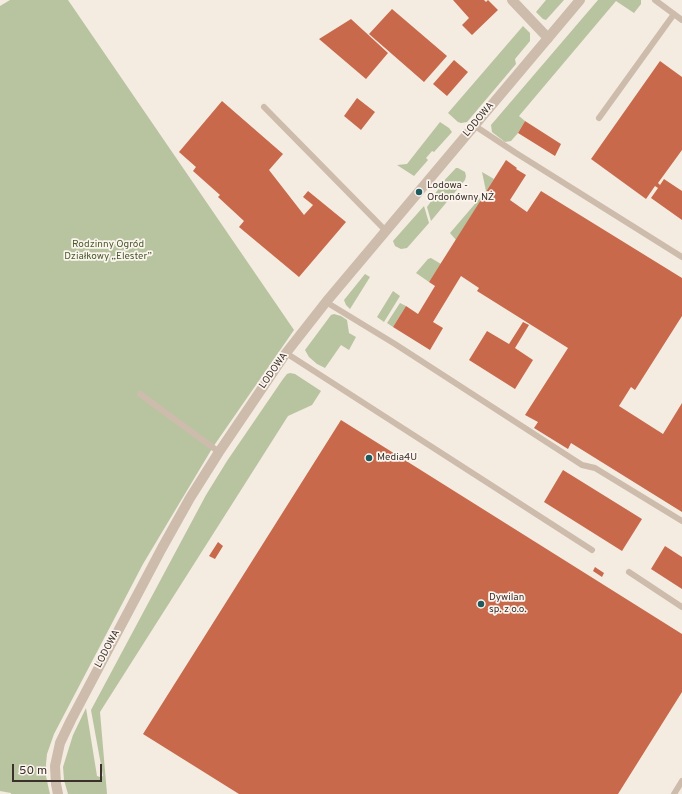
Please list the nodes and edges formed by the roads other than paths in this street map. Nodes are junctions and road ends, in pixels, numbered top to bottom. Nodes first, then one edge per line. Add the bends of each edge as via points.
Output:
1 (512, 0) edge
2 (580, 0) edge
3 (655, 0) edge
4 (674, 14) junction
5 (682, 20) edge
6 (548, 38) junction
7 (264, 107) dead end
8 (599, 118) dead end
9 (474, 126) junction
10 (386, 231) junction
11 (682, 258) edge
12 (326, 302) junction
13 (286, 353) junction
14 (140, 394) dead end
15 (220, 452) junction
16 (682, 521) edge
17 (592, 550) dead end
18 (629, 572) dead end
19 (682, 607) edge
20 (682, 780) edge
21 (58, 794) edge
22 (674, 794) edge

1 - 6 street
2 - 6 street, LODOWA
3 - 4 lane
4 - 5 lane
4 - 8 lane
6 - 9 street, LODOWA
7 - 10 lane
9 - 10 street, LODOWA
9 - 11 lane
10 - 12 street, LODOWA
12 - 13 street, LODOWA
12 - 16 lane via 582,465 595,468
13 - 15 street, LODOWA
13 - 17 lane
14 - 15 lane
15 - 21 street, LODOWA via 162,548 60,743 55,766
18 - 19 lane
20 - 22 lane

